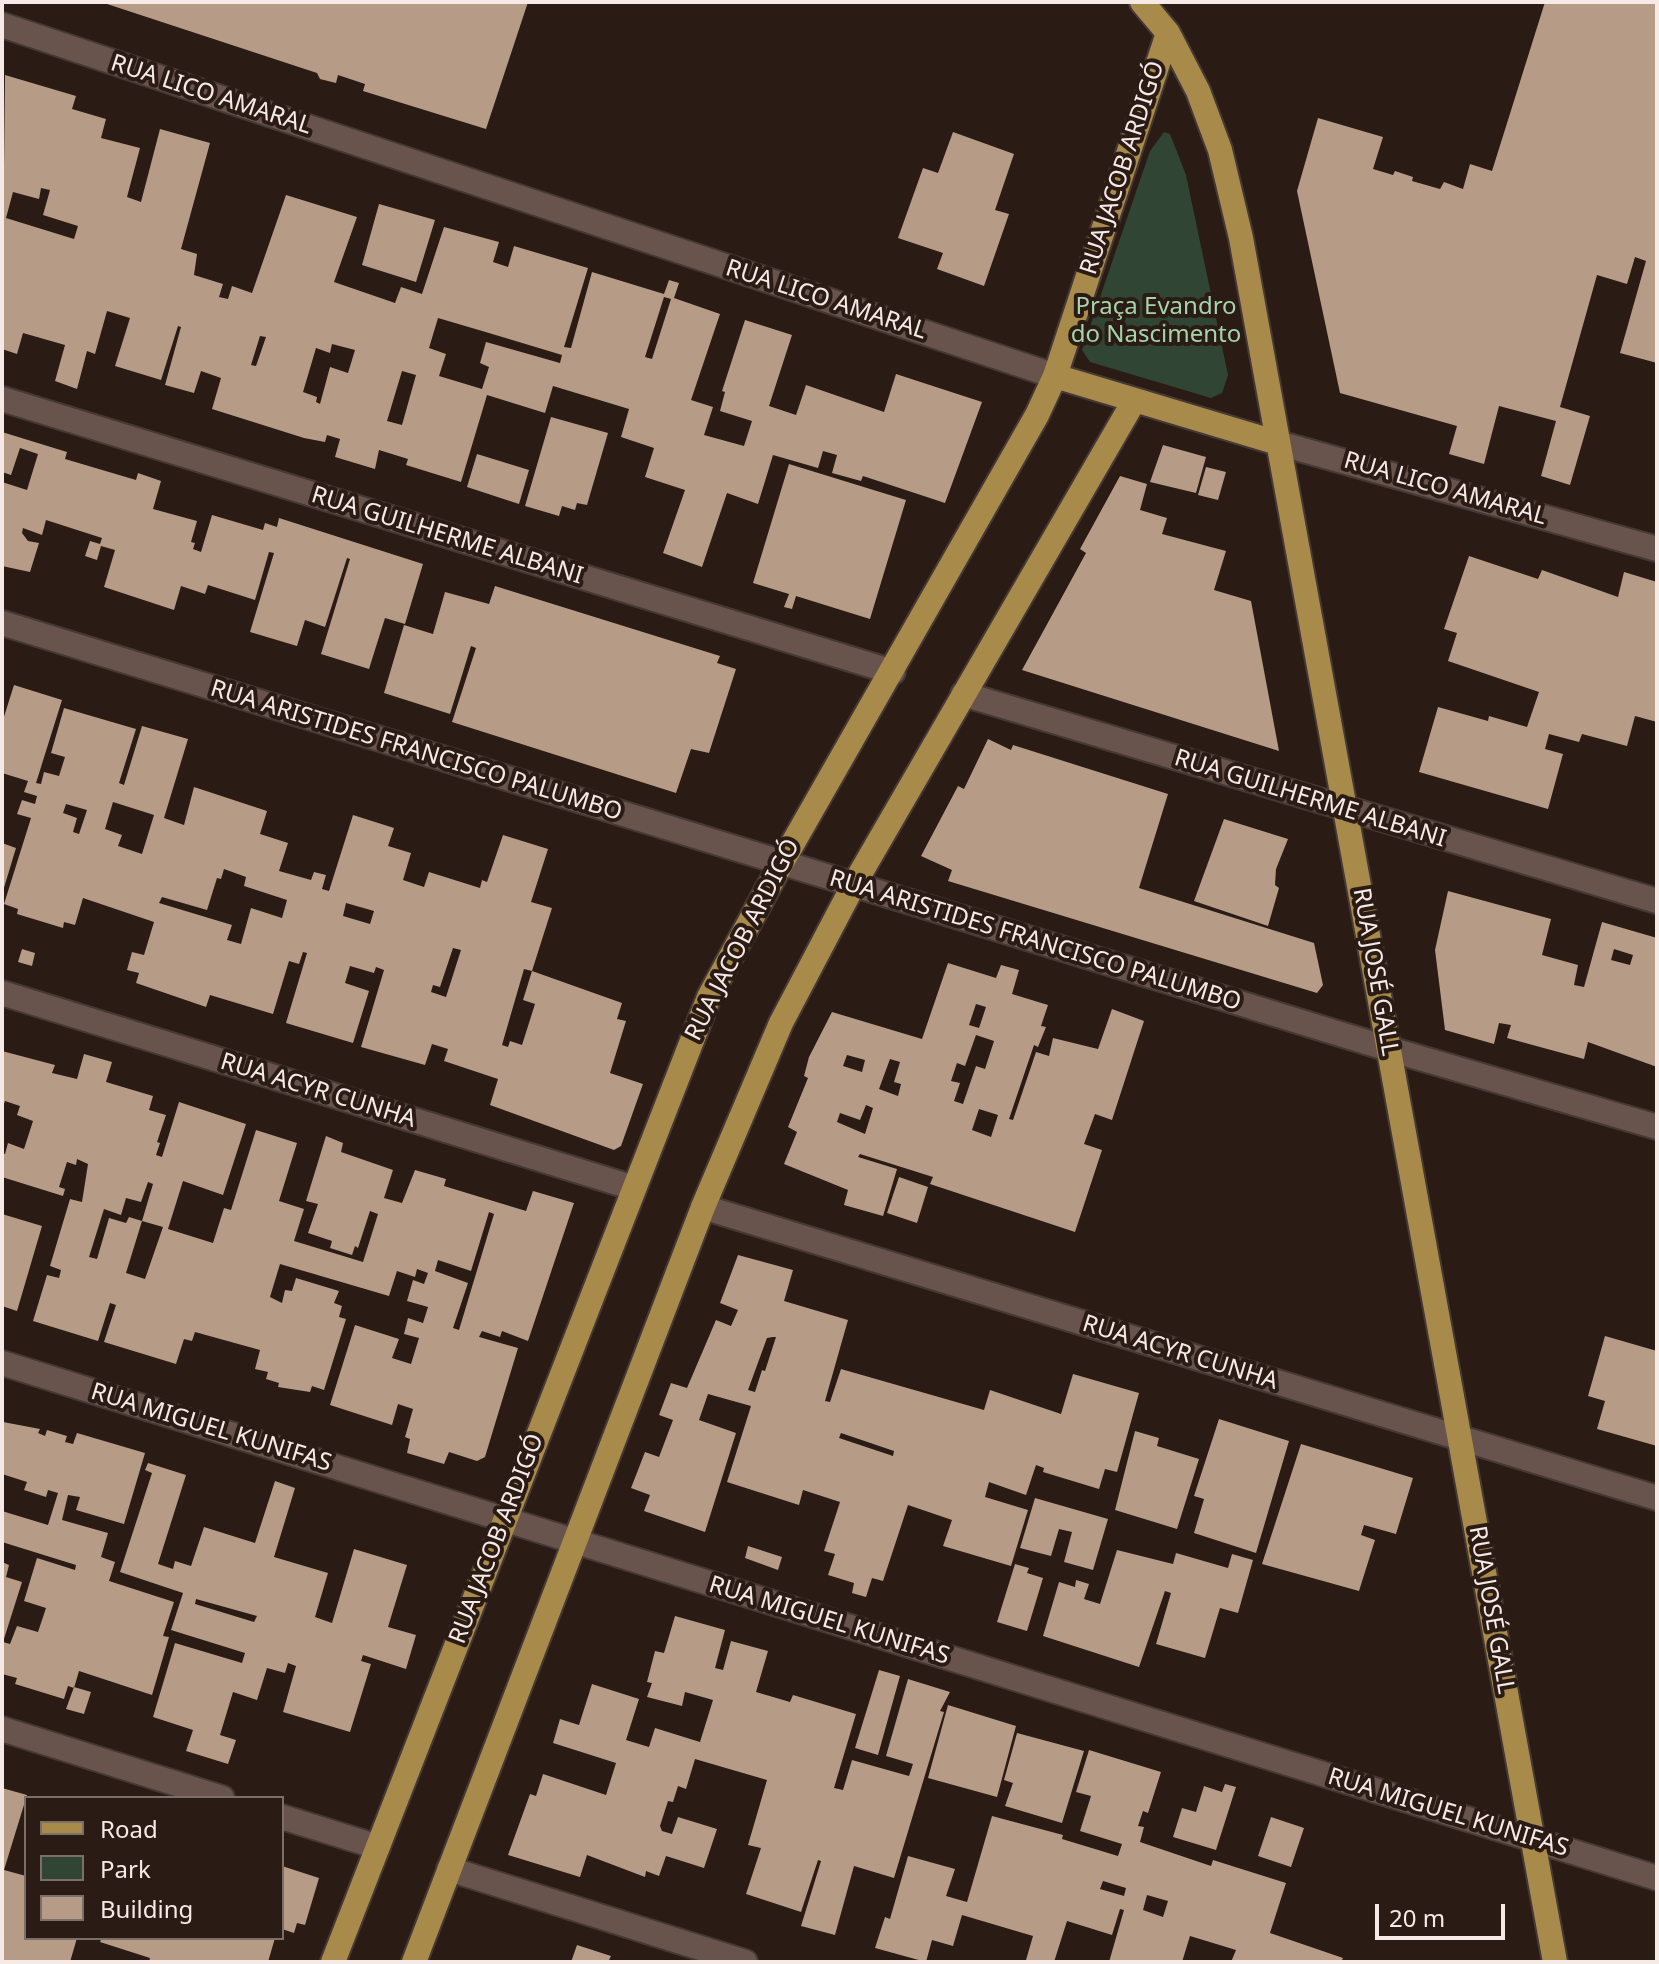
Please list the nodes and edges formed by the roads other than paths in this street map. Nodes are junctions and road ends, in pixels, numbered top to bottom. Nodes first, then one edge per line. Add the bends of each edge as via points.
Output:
1 (1142, 2) edge
2 (2, 25) edge
3 (1168, 33) junction
4 (1055, 376) junction
5 (2, 399) edge
6 (1134, 401) junction
7 (1278, 443) junction
8 (1657, 549) edge
9 (2, 623) edge
10 (893, 672) junction
11 (963, 694) junction
12 (1346, 811) junction
13 (781, 864) junction
14 (853, 886) junction
15 (1657, 901) edge
16 (2, 993) edge
17 (1389, 1049) junction
18 (1657, 1127) edge
19 (634, 1188) junction
20 (703, 1207) junction
21 (2, 1363) edge
22 (1460, 1438) junction
23 (1657, 1498) edge
24 (504, 1520) junction
25 (575, 1542) junction
26 (2, 1729) edge
27 (216, 1796) edge
28 (284, 1818) edge
29 (1533, 1839) junction
30 (378, 1847) junction
31 (449, 1869) junction
32 (1657, 1878) edge
33 (333, 1962) edge
34 (414, 1962) edge
35 (745, 1962) edge
36 (1555, 1962) edge

1 - 3 main road, RUA JOSÉ GALL
2 - 4 street, RUA LICO AMARAL
3 - 4 main road, RUA JACOB ARDIGÓ
3 - 7 main road, RUA JOSÉ GALL via 1220,150
4 - 6 main road, RUA LICO AMARAL
4 - 10 main road, RUA JACOB ARDIGÓ via 1013,462
5 - 10 street, RUA GUILHERME ALBANI
6 - 7 main road, RUA LICO AMARAL
6 - 11 main road
7 - 8 street, RUA LICO AMARAL
7 - 12 main road, RUA JOSÉ GALL
9 - 13 street, RUA ARISTIDES FRANCISCO PALUMBO
10 - 13 main road, RUA JACOB ARDIGÓ
11 - 12 street, RUA GUILHERME ALBANI
11 - 14 main road
12 - 15 street, RUA GUILHERME ALBANI
12 - 17 main road, RUA JOSÉ GALL
13 - 14 street, RUA ARISTIDES FRANCISCO PALUMBO
13 - 19 main road, RUA JACOB ARDIGÓ via 709,997
14 - 17 street, RUA ARISTIDES FRANCISCO PALUMBO
14 - 20 main road via 781,1023
16 - 19 street, RUA ACYR CUNHA
17 - 18 street, RUA ARISTIDES FRANCISCO PALUMBO
17 - 22 main road, RUA JOSÉ GALL
19 - 24 main road, RUA JACOB ARDIGÓ
20 - 22 street, RUA ACYR CUNHA
20 - 25 main road
21 - 24 street, RUA MIGUEL KUNIFAS
22 - 23 street, RUA ACYR CUNHA
22 - 29 main road, RUA JOSÉ GALL
24 - 25 street, RUA MIGUEL KUNIFAS
24 - 30 main road, RUA JACOB ARDIGÓ
25 - 29 street, RUA MIGUEL KUNIFAS
25 - 31 main road
26 - 27 street
28 - 30 street
29 - 32 street, RUA MIGUEL KUNIFAS
29 - 36 main road, RUA JOSÉ GALL
30 - 33 main road, RUA JACOB ARDIGÓ
31 - 34 main road
31 - 35 street

